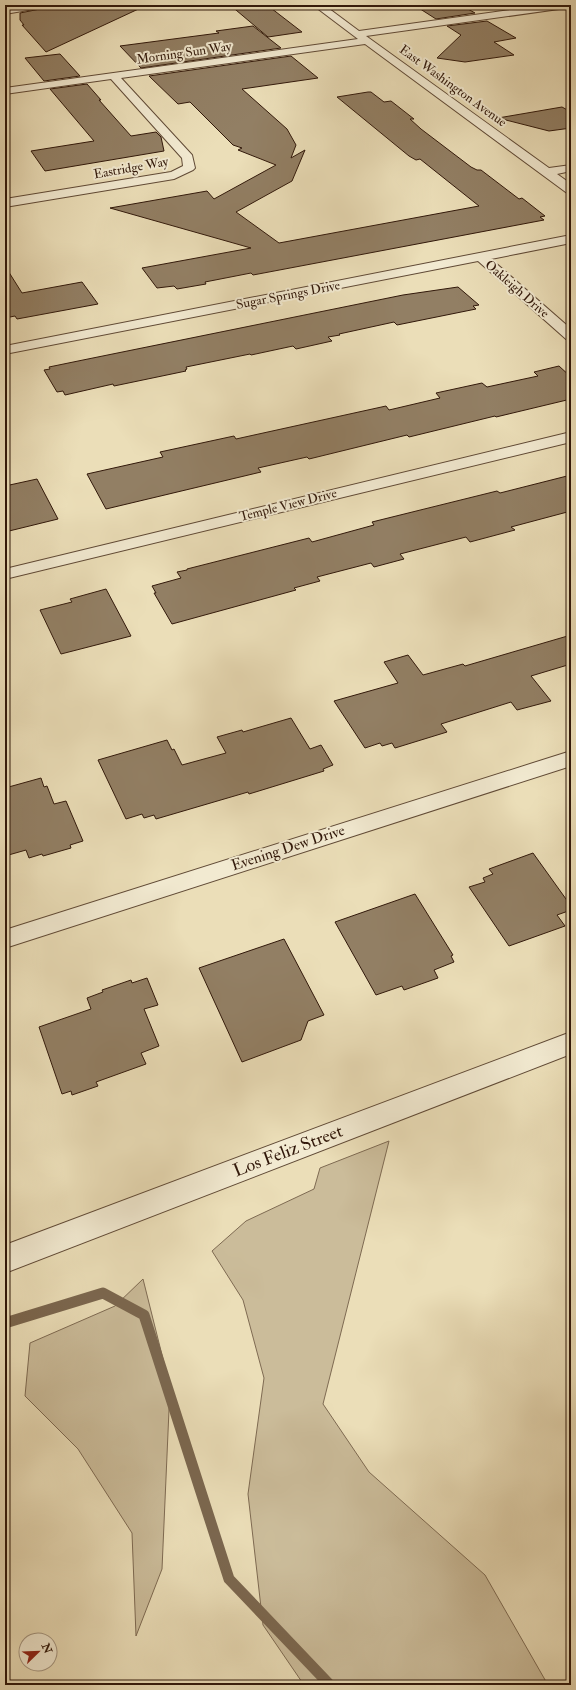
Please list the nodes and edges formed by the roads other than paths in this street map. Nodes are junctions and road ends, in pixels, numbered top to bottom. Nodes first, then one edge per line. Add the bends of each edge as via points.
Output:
1 (40, 5) edge
2 (318, 5) edge
3 (566, 5) edge
4 (5, 10) edge
5 (357, 34) junction
6 (366, 40) junction
7 (113, 76) junction
8 (5, 91) edge
9 (571, 168) edge
10 (547, 172) junction
11 (571, 190) edge
12 (5, 203) edge
13 (571, 239) edge
14 (481, 257) junction
15 (571, 336) edge
16 (5, 350) edge
17 (571, 437) edge
18 (5, 574) edge
19 (571, 758) edge
20 (5, 939) edge
21 (571, 1043) edge
22 (5, 1259) edge

1 - 4 street
2 - 5 street, East Washington Avenue
3 - 5 street
5 - 6 street, East Washington Avenue
6 - 7 street, Morning Sun Way
6 - 10 street, East Washington Avenue
7 - 8 street, Morning Sun Way
7 - 12 street, Eastridge Way via 188,157 189,168 174,175
9 - 10 street
10 - 11 street, East Washington Avenue
13 - 14 street, Sugar Springs Drive
14 - 15 street, Oakleigh Drive
14 - 16 street, Sugar Springs Drive
17 - 18 street, Temple View Drive
19 - 20 street, Evening Dew Drive
21 - 22 street, Los Feliz Street

